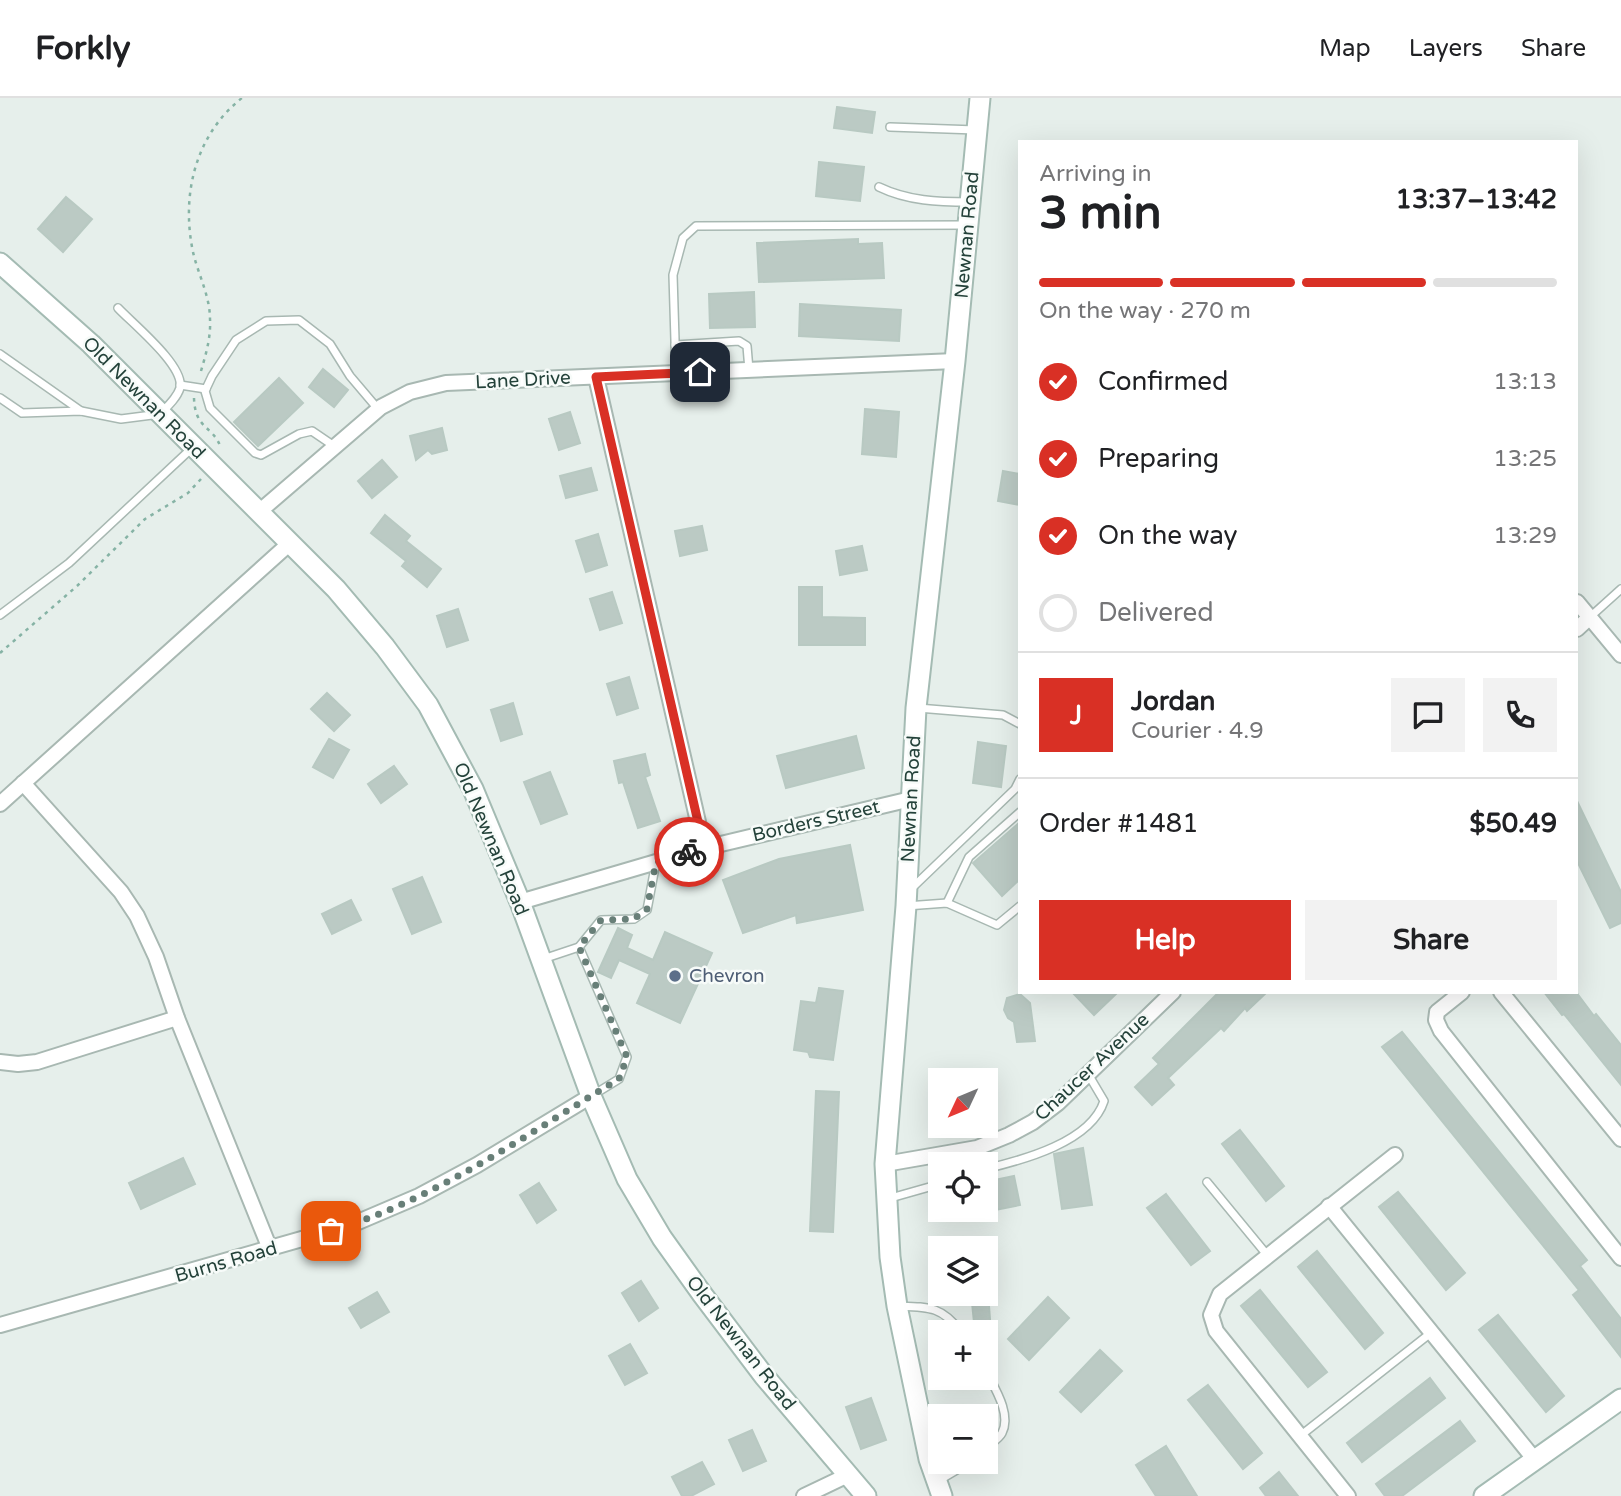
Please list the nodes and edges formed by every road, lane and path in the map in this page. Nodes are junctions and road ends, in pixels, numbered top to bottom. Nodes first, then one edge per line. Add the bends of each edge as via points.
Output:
1 (980, 98) edge
2 (890, 127) dead end
3 (977, 130) junction
4 (879, 187) dead end
5 (970, 202) junction
6 (968, 225) junction
7 (4, 269) edge
8 (118, 309) dead end
9 (675, 345) junction
10 (0, 354) edge
11 (955, 361) junction
12 (749, 370) junction
13 (676, 373) junction
14 (596, 377) junction
15 (180, 385) junction
16 (206, 389) junction
17 (0, 398) edge
18 (378, 409) junction
19 (81, 411) junction
20 (160, 414) junction
21 (334, 446) junction
22 (193, 447) junction
23 (260, 511) junction
24 (290, 543) junction
25 (1621, 589) edge
26 (1578, 602) edge
27 (0, 615) edge
28 (1590, 617) junction
29 (1578, 628) edge
30 (1621, 655) edge
31 (916, 708) junction
32 (1018, 723) edge
33 (23, 783) junction
34 (1018, 784) edge
35 (911, 799) junction
36 (0, 804) edge
37 (1018, 814) edge
38 (704, 848) junction
39 (656, 862) junction
40 (906, 900) junction
41 (520, 902) junction
42 (947, 903) junction
43 (1018, 908) edge
44 (579, 947) junction
45 (540, 960) junction
46 (1171, 994) edge
47 (1460, 994) edge
48 (1503, 994) edge
49 (177, 1018) junction
50 (0, 1062) edge
51 (1088, 1073) junction
52 (591, 1096) junction
53 (1621, 1139) edge
54 (1395, 1154) dead end
55 (885, 1164) junction
56 (998, 1166) edge
57 (1207, 1182) dead end
58 (928, 1187) edge
59 (886, 1199) junction
60 (1329, 1206) junction
61 (270, 1250) junction
62 (1620, 1255) edge
63 (1268, 1256) junction
64 (897, 1306) junction
65 (952, 1320) edge
66 (0, 1325) edge
67 (1432, 1332) junction
68 (995, 1390) edge
69 (1621, 1399) edge
70 (1300, 1436) junction
71 (998, 1438) edge
72 (1535, 1460) junction
73 (957, 1474) edge
74 (848, 1475) junction
75 (940, 1489) edge
76 (804, 1496) edge
77 (866, 1496) edge
78 (1348, 1496) edge
79 (1484, 1496) edge

1 - 3 street, Newnan Road
2 - 3 lane
3 - 5 street, Newnan Road
4 - 5 lane via 898,196
5 - 6 street, Newnan Road
6 - 9 lane via 696,226 683,238 673,275
6 - 11 street, Newnan Road
7 - 20 street, Old Newnan Road via 91,344
8 - 15 lane via 169,360
9 - 12 lane via 739,341 747,346
9 - 13 lane
10 - 19 lane
11 - 12 street, Lane Drive
11 - 31 street, Newnan Road
12 - 13 street, Lane Drive
13 - 14 street, Lane Drive
14 - 18 street, Lane Drive via 446,383 410,392
14 - 38 street
15 - 16 lane
15 - 20 lane
16 - 18 lane via 236,340 267,321 299,320 330,344
16 - 21 lane via 210,408 255,453 261,455 312,431
17 - 19 lane via 22,413
18 - 21 street, Lane Drive
19 - 20 lane via 121,419
20 - 22 street, Old Newnan Road
21 - 23 street, Lane Drive
22 - 23 street, Old Newnan Road
22 - 27 lane via 69,563
23 - 24 street, Old Newnan Road
24 - 33 street
24 - 41 street, Old Newnan Road via 336,589 428,705 473,789
25 - 28 lane
26 - 28 street
28 - 29 street
28 - 30 street
31 - 32 lane via 1003,715
31 - 35 street, Newnan Road
33 - 36 street
33 - 49 street via 137,916
34 - 40 lane
35 - 38 street, Borders Street
35 - 40 street, Newnan Road
37 - 42 lane via 970,858
38 - 39 street, Borders Street
39 - 41 street, Borders Street
39 - 44 lane via 647,909 634,919 601,920
40 - 42 lane
40 - 55 street, Newnan Road
41 - 45 street, Old Newnan Road
42 - 43 lane via 997,925
44 - 45 lane
44 - 52 lane via 627,1057 619,1079
45 - 52 street, Old Newnan Road
46 - 51 street, Chaucer Avenue
47 - 62 street via 1437,1012 1441,1031
48 - 53 street
49 - 50 street via 37,1062
49 - 61 street
51 - 55 street, Chaucer Avenue via 1033,1122 1009,1135 977,1148
51 - 56 lane via 1104,1101 1101,1112 1084,1130 1053,1147
52 - 61 street, Burns Road via 419,1196 351,1225
52 - 74 street, Old Newnan Road via 627,1179 662,1238 764,1376
54 - 60 street
55 - 59 street, Newnan Road
57 - 63 lane
58 - 59 lane
59 - 64 street, Newnan Road
60 - 63 street
60 - 67 street
61 - 66 street, Burns Road
63 - 70 street via 1220,1294 1211,1315 1216,1331
64 - 65 lane via 940,1311
64 - 75 street, Newnan Road via 929,1459
67 - 70 lane
67 - 72 street
68 - 71 lane via 1004,1421
69 - 72 street
70 - 78 street
72 - 79 street
73 - 75 lane
74 - 76 street
74 - 77 street, Old Newnan Road

